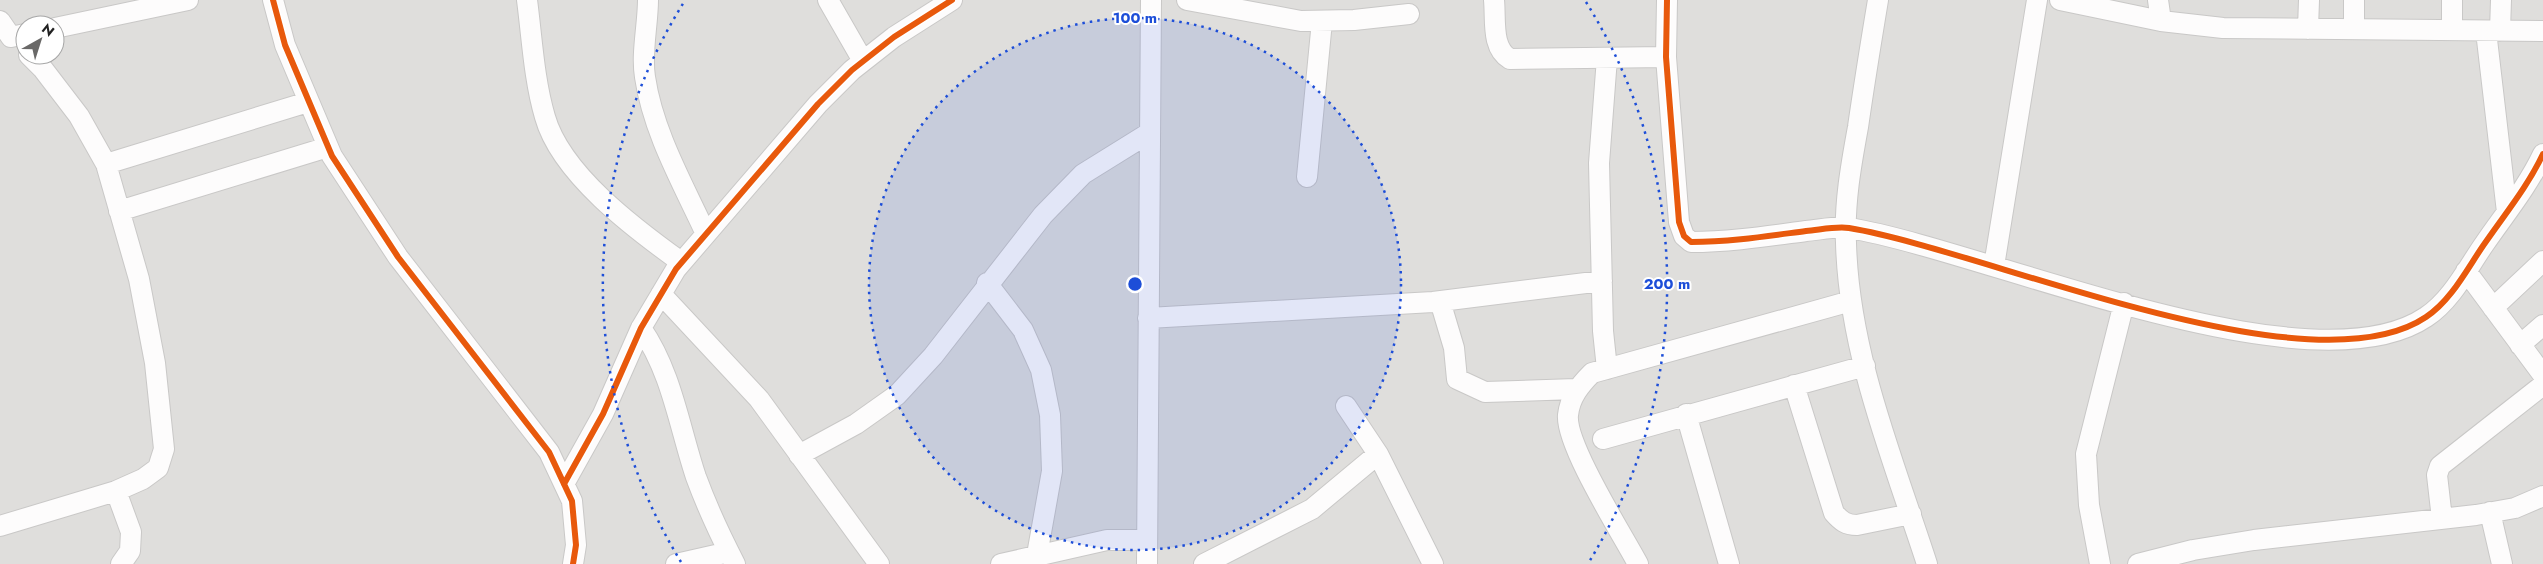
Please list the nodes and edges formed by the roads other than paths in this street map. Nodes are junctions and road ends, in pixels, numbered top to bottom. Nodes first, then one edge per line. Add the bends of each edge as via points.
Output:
1 (188, 0) edge
2 (273, 0) edge
3 (527, 0) edge
4 (648, 0) edge
5 (828, 0) edge
6 (952, 0) edge
7 (1151, 0) edge
8 (1187, 0) edge
9 (1494, 0) edge
10 (1667, 0) edge
11 (1878, 0) edge
12 (2037, 0) edge
13 (2060, 0) edge
14 (2158, 0) edge
15 (2309, 0) edge
16 (2354, 0) edge
17 (2452, 0) edge
18 (2501, 0) edge
19 (1409, 14) dead end
20 (1322, 21) junction
21 (2161, 21) junction
22 (65, 26) edge
23 (2308, 29) junction
24 (2354, 29) junction
25 (2452, 30) junction
26 (2493, 31) junction
27 (2543, 31) edge
28 (1666, 56) junction
29 (1607, 58) junction
30 (862, 62) junction
31 (39, 65) edge
32 (308, 102) junction
33 (1149, 133) junction
34 (328, 147) junction
35 (106, 164) junction
36 (2541, 165) edge
37 (1307, 177) dead end
38 (119, 211) junction
39 (2507, 212) junction
40 (1846, 227) junction
41 (706, 234) junction
42 (2543, 261) edge
43 (682, 262) junction
44 (1994, 266) junction
45 (2466, 271) junction
46 (1602, 282) junction
47 (987, 283) junction
48 (661, 294) junction
49 (1440, 301) junction
50 (1851, 301) junction
51 (2124, 303) junction
52 (2493, 308) junction
53 (1148, 318) junction
54 (2543, 325) edge
55 (642, 328) junction
56 (2520, 345) junction
57 (1864, 366) junction
58 (1607, 368) junction
59 (2543, 375) edge
60 (1794, 385) junction
61 (2543, 385) edge
62 (1576, 389) junction
63 (1346, 406) dead end
64 (1686, 414) junction
65 (1603, 439) dead end
66 (1378, 454) junction
67 (799, 455) junction
68 (564, 484) junction
69 (116, 491) junction
70 (2543, 496) edge
71 (2490, 512) junction
72 (1911, 514) junction
73 (2442, 519) junction
74 (0, 526) edge
75 (1146, 540) junction
76 (1037, 555) junction
77 (732, 558) edge
78 (1631, 562) edge
79 (121, 564) edge
80 (573, 564) edge
81 (676, 564) edge
82 (879, 564) edge
83 (1001, 564) edge
84 (1147, 564) edge
85 (1204, 564) edge
86 (1433, 564) edge
87 (1729, 564) edge
88 (1926, 564) edge
89 (2100, 564) edge
90 (2138, 564) edge
91 (2502, 564) edge

1 - 22 street
2 - 32 street via 285,45
3 - 43 street via 545,118 563,153 595,193 646,237
4 - 41 street via 644,74 650,101
5 - 30 street
6 - 30 street
7 - 33 street
8 - 20 street via 1301,21
9 - 29 street via 1497,45 1510,59
10 - 28 street
11 - 40 street via 1849,182
12 - 44 street
13 - 21 street
14 - 21 street
15 - 23 street
16 - 24 street
17 - 25 street
18 - 26 street
19 - 20 street
20 - 37 street
21 - 23 street via 2224,28
23 - 24 street
24 - 25 street
25 - 26 street
26 - 27 street
26 - 39 street
28 - 29 street
28 - 40 street via 1679,222 1684,236 1691,242 1706,242
29 - 46 street via 1599,163
30 - 41 street via 818,104
31 - 35 street via 79,116
32 - 34 street
32 - 35 street
33 - 47 street via 1083,174 1043,215
33 - 53 street
34 - 38 street
34 - 68 street via 398,257 548,452
35 - 38 street
36 - 39 street
38 - 69 street via 139,279 155,363 164,449 161,463 149,476
39 - 45 street
40 - 44 street
40 - 50 street
41 - 43 street
42 - 52 street
43 - 48 street
44 - 51 street
45 - 51 street via 2446,300 2426,317 2398,331 2369,338 2330,341 2281,337
45 - 52 street
46 - 49 street
46 - 58 street
47 - 67 street via 933,356 897,395 856,424
47 - 76 street via 1023,330 1041,370 1050,415 1052,471
48 - 55 street
48 - 67 street via 759,399
49 - 53 street
49 - 62 street via 1454,348 1457,379 1486,392
50 - 57 street
50 - 58 street
51 - 89 street via 2086,454 2089,505
52 - 56 street
53 - 75 street
54 - 56 street
55 - 68 street via 603,414
55 - 77 street via 664,369 696,476 713,521
56 - 59 street
57 - 60 street
57 - 72 street
58 - 62 street via 1592,373
60 - 64 street
60 - 72 street via 1834,513 1840,520 1848,525 1857,525
61 - 73 street via 2440,466 2437,475
62 - 78 street via 1568,416 1576,453
63 - 66 street
64 - 65 street
64 - 87 street
66 - 85 street via 1312,509
66 - 86 street
67 - 82 street
68 - 80 street via 572,501 576,545
69 - 74 street
69 - 79 street via 131,532 130,551
70 - 71 street via 2515,508
71 - 73 street
71 - 91 street
72 - 88 street
73 - 90 street via 2254,540 2193,550
75 - 76 street via 1107,540
75 - 84 street
76 - 83 street
77 - 81 street

